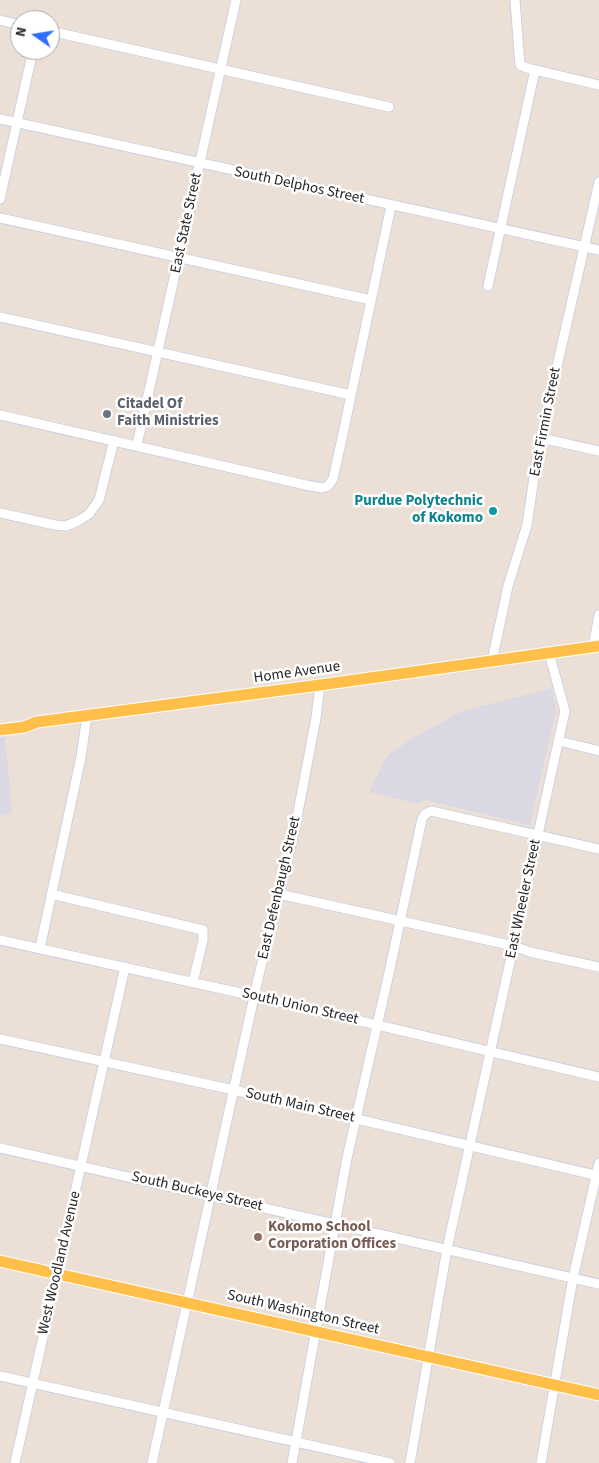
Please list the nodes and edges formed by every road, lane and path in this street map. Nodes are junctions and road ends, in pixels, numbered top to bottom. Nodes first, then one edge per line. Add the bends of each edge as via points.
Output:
1 (236, 0) edge
2 (515, 0) edge
3 (60, 33) edge
4 (31, 60) edge
5 (221, 69) junction
6 (535, 70) junction
7 (599, 85) edge
8 (389, 107) dead end
9 (0, 119) edge
10 (17, 123) junction
11 (200, 164) junction
12 (599, 182) edge
13 (0, 199) edge
14 (391, 206) junction
15 (0, 218) edge
16 (500, 228) junction
17 (585, 247) junction
18 (599, 250) edge
19 (179, 258) junction
20 (488, 286) dead end
21 (371, 300) junction
22 (0, 317) edge
23 (158, 353) junction
24 (351, 395) junction
25 (0, 416) edge
26 (541, 438) junction
27 (114, 440) junction
28 (137, 445) junction
29 (599, 451) edge
30 (0, 513) edge
31 (599, 615) edge
32 (596, 647) edge
33 (550, 653) junction
34 (492, 661) junction
35 (320, 686) junction
36 (87, 716) junction
37 (37, 722) junction
38 (0, 724) edge
39 (0, 730) edge
40 (559, 742) junction
41 (599, 751) edge
42 (538, 836) junction
43 (599, 849) edge
44 (52, 894) junction
45 (280, 894) junction
46 (400, 920) junction
47 (0, 940) edge
48 (514, 946) junction
49 (40, 948) junction
50 (126, 967) junction
51 (599, 968) edge
52 (193, 982) junction
53 (255, 996) junction
54 (377, 1025) junction
55 (0, 1039) edge
56 (490, 1052) junction
57 (106, 1062) junction
58 (599, 1077) edge
59 (234, 1090) junction
60 (355, 1119) junction
61 (469, 1146) junction
62 (0, 1148) edge
63 (599, 1163) edge
64 (81, 1166) junction
65 (598, 1176) edge
66 (211, 1195) junction
67 (334, 1223) junction
68 (447, 1249) junction
69 (0, 1261) edge
70 (57, 1274) junction
71 (573, 1278) junction
72 (599, 1284) edge
73 (187, 1302) junction
74 (316, 1331) junction
75 (429, 1356) junction
76 (0, 1376) edge
77 (33, 1383) junction
78 (554, 1384) junction
79 (599, 1395) edge
80 (163, 1412) junction
81 (296, 1442) junction
82 (15, 1463) edge
83 (152, 1463) edge
84 (292, 1463) edge
85 (390, 1463) edge
86 (410, 1463) edge
87 (541, 1463) edge

1 - 5 street, East State Street
2 - 6 street via 520,65
3 - 5 street
4 - 10 street
5 - 8 street
5 - 11 street, East State Street
6 - 7 street
6 - 16 street
9 - 10 street, South Delphos Street
10 - 11 street, South Delphos Street
10 - 13 street
11 - 14 street, South Delphos Street
11 - 19 street, East State Street
12 - 17 street, East Firmin Street
14 - 16 street, South Delphos Street
14 - 21 street
15 - 19 street
16 - 17 street, South Delphos Street
16 - 20 street
17 - 18 street, South Delphos Street
17 - 26 street, East Firmin Street
19 - 21 street
19 - 23 street, East State Street
21 - 24 street
22 - 23 street
23 - 24 street
23 - 28 street, East State Street
24 - 28 street via 333,479 322,488
25 - 27 street
26 - 29 street
26 - 34 street, East Firmin Street via 528,520 508,586
27 - 28 street
27 - 30 street via 99,500 78,522 55,525
31 - 32 street
32 - 33 main road, Home Avenue
33 - 34 main road, Home Avenue
33 - 40 street, East Wheeler Street via 565,710
34 - 35 main road, Home Avenue
35 - 36 main road, Home Avenue
35 - 45 street, East Defenbaugh Street
36 - 37 main road, Home Avenue
36 - 44 street
37 - 38 main road
37 - 39 main road, Home Avenue
40 - 41 street
40 - 42 street, East Wheeler Street
42 - 43 street
42 - 46 street via 428,812 422,819
42 - 48 street, East Wheeler Street
44 - 49 street
44 - 52 street via 203,930
45 - 46 street
45 - 53 street, East Defenbaugh Street
46 - 48 street
46 - 54 street
47 - 49 street, South Union Street
48 - 51 street
48 - 56 street, East Wheeler Street
49 - 50 street, South Union Street
50 - 52 street, South Union Street
50 - 57 street, West Woodland Avenue
52 - 53 street, South Union Street
53 - 54 street, South Union Street
53 - 59 street, East Defenbaugh Street
54 - 56 street, South Union Street
54 - 60 street
55 - 57 street, South Main Street
56 - 58 street, South Union Street
56 - 61 street, East Wheeler Street
57 - 59 street, South Main Street
57 - 64 street, West Woodland Avenue
59 - 60 street, South Main Street
59 - 66 street, East Defenbaugh Street
60 - 61 street, South Main Street
60 - 67 street
61 - 65 street, South Main Street
61 - 68 street, East Wheeler Street
62 - 64 street, South Buckeye Street
63 - 65 street
64 - 66 street, South Buckeye Street
64 - 70 street, West Woodland Avenue
65 - 71 street
66 - 67 street, South Buckeye Street
66 - 73 street, East Defenbaugh Street
67 - 68 street, South Buckeye Street
67 - 74 street
68 - 71 street, South Buckeye Street
68 - 75 street, East Wheeler Street
69 - 70 main road, South Washington Street
70 - 73 main road, South Washington Street
70 - 77 street, West Woodland Avenue
71 - 72 street, South Buckeye Street
71 - 78 street
73 - 74 main road, South Washington Street
73 - 80 street, East Defenbaugh Street
74 - 75 main road, South Washington Street
74 - 81 street
75 - 78 main road, South Washington Street
75 - 86 street, East Wheeler Street
76 - 77 street
77 - 80 street
77 - 82 street, West Woodland Avenue
78 - 79 main road, South Washington Street
78 - 87 street
80 - 81 street
80 - 83 street, East Defenbaugh Street
81 - 84 street
81 - 85 street

